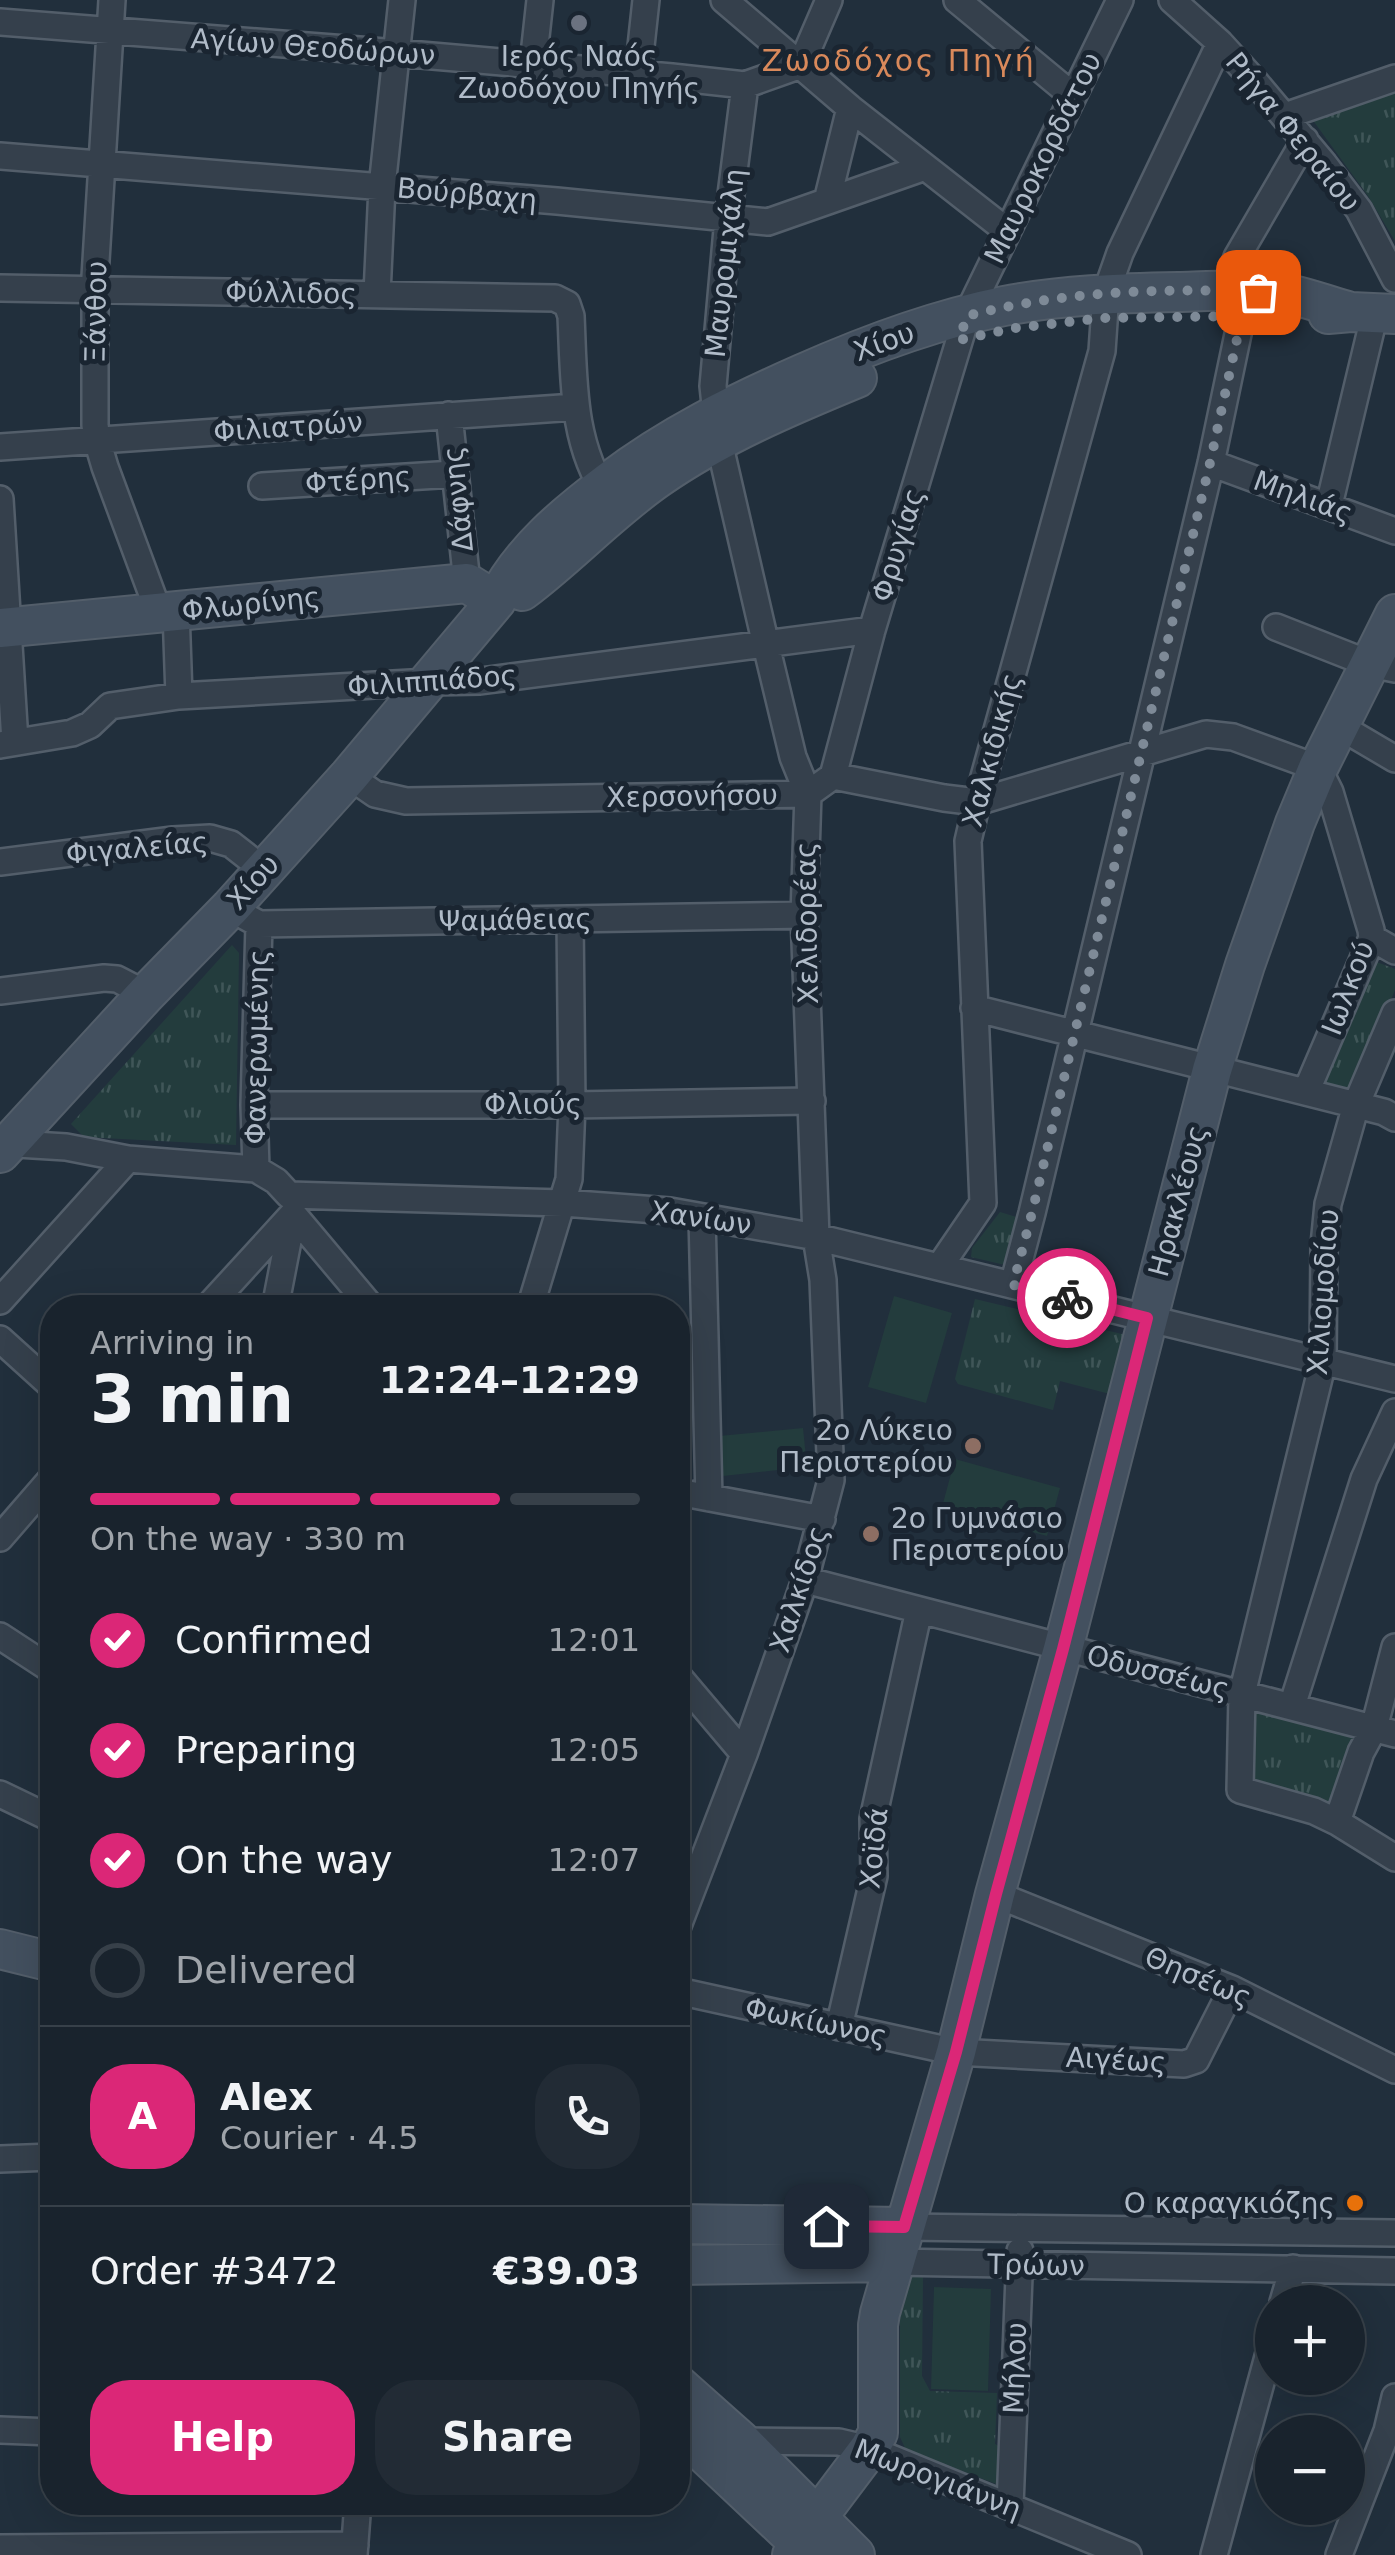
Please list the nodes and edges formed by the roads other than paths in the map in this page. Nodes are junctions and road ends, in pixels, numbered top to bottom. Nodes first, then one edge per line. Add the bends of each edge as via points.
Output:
1 (112, 0) edge
2 (402, 0) edge
3 (540, 0) edge
4 (646, 0) edge
5 (724, 0) edge
6 (829, 0) edge
7 (958, 0) edge
8 (1120, 0) edge
9 (1172, 0) edge
10 (0, 22) edge
11 (109, 31) junction
12 (1220, 43) junction
13 (398, 53) junction
14 (533, 64) junction
15 (801, 65) junction
16 (638, 74) junction
17 (1395, 78) edge
18 (745, 86) junction
19 (1073, 96) junction
20 (850, 108) junction
21 (1285, 116) junction
22 (1304, 140) junction
23 (0, 156) edge
24 (101, 163) junction
25 (925, 167) junction
26 (382, 186) junction
27 (827, 201) junction
28 (728, 218) junction
29 (1006, 231) junction
30 (1395, 279) edge
31 (0, 288) edge
32 (95, 291) junction
33 (377, 294) junction
34 (1234, 303) junction
35 (1105, 305) junction
36 (1373, 313) edge
37 (963, 328) junction
38 (575, 407) junction
39 (449, 416) junction
40 (717, 428) junction
41 (97, 440) junction
42 (0, 447) edge
43 (1210, 463) junction
44 (454, 474) junction
45 (262, 486) dead end
46 (609, 498) junction
47 (0, 499) edge
48 (1329, 505) junction
49 (1395, 531) edge
50 (481, 592) junction
51 (167, 612) junction
52 (1395, 614) edge
53 (1276, 627) dead end
54 (4, 628) edge
55 (872, 630) junction
56 (766, 645) junction
57 (1382, 667) edge
58 (429, 682) junction
59 (179, 696) junction
60 (1339, 726) junction
61 (8, 743) edge
62 (1141, 753) junction
63 (1395, 759) edge
64 (1318, 768) junction
65 (349, 776) junction
66 (833, 776) junction
67 (808, 794) junction
68 (977, 802) junction
69 (0, 862) edge
70 (264, 870) junction
71 (804, 915) junction
72 (244, 916) junction
73 (570, 919) junction
74 (1372, 938) junction
75 (1395, 951) edge
76 (0, 992) edge
77 (146, 994) junction
78 (974, 1008) junction
79 (1395, 1013) edge
80 (1075, 1035) junction
81 (1212, 1070) junction
82 (1306, 1092) junction
83 (812, 1101) junction
84 (254, 1104) junction
85 (572, 1104) junction
86 (1356, 1105) junction
87 (1395, 1118) edge
88 (3, 1146) edge
89 (128, 1160) junction
90 (256, 1169) junction
91 (563, 1203) junction
92 (292, 1204) junction
93 (702, 1217) junction
94 (816, 1237) junction
95 (940, 1266) junction
96 (1013, 1285) junction
97 (218, 1295) edge
98 (277, 1295) edge
99 (362, 1295) edge
100 (534, 1295) edge
101 (0, 1301) edge
102 (1147, 1318) junction
103 (0, 1339) edge
104 (1323, 1362) junction
105 (40, 1375) edge
106 (1395, 1380) edge
107 (1395, 1412) edge
108 (40, 1492) edge
109 (690, 1494) edge
110 (708, 1498) junction
111 (822, 1519) junction
112 (0, 1538) edge
113 (805, 1580) junction
114 (919, 1610) junction
115 (0, 1636) edge
116 (1395, 1647) edge
117 (1063, 1649) junction
118 (40, 1662) edge
119 (690, 1690) edge
120 (1242, 1694) junction
121 (1292, 1706) junction
122 (1384, 1731) edge
123 (744, 1754) junction
124 (0, 1794) edge
125 (40, 1813) edge
126 (1338, 1822) junction
127 (1395, 1858) edge
128 (996, 1894) junction
129 (690, 1895) edge
130 (0, 1949) edge
131 (40, 1959) edge
132 (0, 1974) edge
133 (40, 1983) edge
134 (1232, 1990) junction
135 (690, 1994) edge
136 (839, 2027) junction
137 (956, 2052) junction
138 (1395, 2070) edge
139 (40, 2157) edge
140 (0, 2159) edge
141 (690, 2225) edge
142 (1021, 2229) junction
143 (1395, 2233) edge
144 (899, 2244) junction
145 (690, 2264) edge
146 (1019, 2266) junction
147 (1293, 2268) junction
148 (1395, 2271) edge
149 (1288, 2285) edge
150 (1258, 2395) edge
151 (690, 2396) edge
152 (1395, 2397) edge
153 (0, 2430) edge
154 (40, 2432) edge
155 (1391, 2433) edge
156 (690, 2441) edge
157 (740, 2441) junction
158 (870, 2449) junction
159 (1010, 2506) junction
160 (357, 2515) edge
161 (805, 2543) edge
162 (0, 2548) edge
163 (355, 2550) edge
164 (855, 2555) edge
165 (1128, 2555) edge
166 (1214, 2555) edge
167 (1339, 2555) edge

1 - 11 street, Ξάνθου
2 - 13 street
3 - 14 street
4 - 16 street
5 - 15 street
6 - 15 street
7 - 19 street
8 - 19 street, Μαυροκορδάτου
9 - 12 street, Ρήγα Φεραίου
10 - 11 street, Αγίων Θεοδώρων
11 - 13 street, Αγίων Θεοδώρων
11 - 24 street, Ξάνθου
12 - 21 street, Ρήγα Φεραίου
12 - 35 street, Χαλκιδικής via 1120,253
13 - 14 street, Αγίων Θεοδώρων
13 - 26 street
14 - 16 street, Αγίων Θεοδώρων
15 - 18 street, Αγίων Θεοδώρων
15 - 20 street
16 - 18 street, Αγίων Θεοδώρων
17 - 21 street
18 - 28 street, Μαυρομιχάλη
19 - 29 street, Μαυροκορδάτου
20 - 25 street
20 - 27 street
21 - 22 street, Ρήγα Φεραίου
22 - 30 street, Ρήγα Φεραίου via 1359,210
22 - 34 street via 1237,256
23 - 24 street, Βούρβαχη
24 - 26 street, Βούρβαχη
24 - 32 street, Ξάνθου
25 - 27 street, Βούρβαχη
25 - 29 street
26 - 28 street, Βούρβαχη
26 - 33 street
27 - 28 street, Βούρβαχη via 768,222
28 - 40 street, Μαυρομιχάλη via 712,386
29 - 37 street, Μαυροκορδάτου
31 - 32 street, Φύλλιδος
32 - 33 street, Φύλλιδος
32 - 41 street, Ξάνθου
33 - 38 street, Φύλλιδος via 556,298 567,304
34 - 35 street, Χίου
34 - 36 street, Χίου via 1288,318
34 - 43 street
35 - 37 street, Χίου via 1015,328
35 - 68 street, Χαλκιδικής via 1102,351
36 - 48 street
37 - 40 street, Χίου via 842,384
37 - 55 street, Φρυγίας
38 - 39 street, Φιλιατρών
38 - 46 street via 583,446
39 - 41 street, Φιλιατρών
39 - 44 street, Δάφνης
40 - 46 street, Χίου via 661,476
40 - 56 street, Χελιδορέας
41 - 42 street, Φιλιατρών
41 - 51 street, Ξάνθου
43 - 48 street, Μηλιάς
43 - 62 street
44 - 45 street, Φτέρης
44 - 50 street, Δάφνης
46 - 50 street, Χίου via 523,590
47 - 54 street
48 - 49 street, Μηλιάς
50 - 51 street, Φλωρίνης
50 - 58 street, Χίου
51 - 54 street, Φλωρίνης
51 - 59 street, Ξάνθου
52 - 57 street, Ηρακλέους
53 - 57 street
54 - 61 street
55 - 56 street, Φιλιππιάδος
55 - 66 street, Φρυγίας
56 - 58 street, Φιλιππιάδος
56 - 67 street, Χελιδορέας
57 - 60 street, Ηρακλέους
58 - 59 street, Φιλιππιάδος
58 - 65 street, Χίου
59 - 61 street, Φιλιππιάδος via 110,706 72,732
60 - 63 street
60 - 64 street, Ηρακλέους
62 - 64 street via 1206,734
62 - 68 street
62 - 80 street
64 - 74 street, Ιωλκού
64 - 81 street, Ηρακλέους
65 - 67 street, Χερσονήσου via 375,794 406,801
65 - 70 street, Χίου
66 - 67 street, Χερσονήσου
66 - 68 street
67 - 71 street, Χελιδορέας
68 - 78 street, Χαλκιδικής via 968,841
69 - 70 street, Φιγαλείας via 210,838 231,844
70 - 72 street, Χίου
71 - 73 street, Ψαμάθειας
71 - 83 street, Χελιδορέας
72 - 73 street, Ψαμάθειας
72 - 77 street, Χίου
72 - 84 street, Φανερωμένης
73 - 85 street
74 - 75 street
74 - 82 street, Ιωλκού
76 - 77 street via 104,978
77 - 88 street, Χίου
78 - 80 street
78 - 95 street, Χαλκιδικής via 983,1203
79 - 86 street, Χιλιομοδίου
80 - 81 street
80 - 96 street
81 - 82 street
81 - 102 street, Ηρακλέους
82 - 86 street
83 - 85 street, Φλιούς
83 - 94 street, Χελιδορέας
84 - 85 street, Φλιούς
84 - 90 street, Φανερωμένης
85 - 91 street
86 - 87 street
86 - 104 street, Χιλιομοδίου via 1328,1204
88 - 89 street via 66,1147
89 - 90 street
89 - 101 street
90 - 92 street via 276,1181
91 - 92 street, Χανίων
91 - 93 street, Χανίων
91 - 100 street
92 - 97 street
92 - 98 street
92 - 99 street
93 - 94 street, Χανίων
93 - 110 street
94 - 95 street, Χανίων
94 - 111 street, Χαλκίδος via 831,1480
95 - 96 street, Χανίων
96 - 102 street, Χανίων
102 - 104 street, Χανίων
102 - 117 street, Ηρακλέους
103 - 105 street
104 - 106 street, Χανίων
104 - 120 street, Χιλιομοδίου
107 - 121 street via 1364,1479
108 - 112 street
109 - 110 street
110 - 111 street
111 - 113 street, Χαλκίδος
113 - 114 street, Οδυσσέως
113 - 123 street, Χαλκίδος
114 - 117 street, Οδυσσέως
114 - 136 street, Χοϊδά via 873,1820 874,1876
115 - 118 street
116 - 122 street
117 - 120 street, Οδυσσέως
117 - 128 street, Ηρακλέους
119 - 123 street
120 - 121 street, Οδυσσέως
120 - 126 street, Χιλιομοδίου via 1240,1790
121 - 122 street, Οδυσσέως
122 - 126 street via 1361,1752
123 - 129 street, Χαλκίδος
124 - 125 street
126 - 127 street
128 - 134 street, Θησέως
128 - 137 street, Ηρακλέους
130 - 131 street
132 - 133 street
134 - 137 street, Αιγέως via 1196,2060 1184,2064
134 - 138 street, Θησέως
135 - 136 street, Φωκίωνος
136 - 137 street, Φωκίωνος
137 - 144 street, Ηρακλέους
139 - 140 street
141 - 144 street, Τρώων
142 - 143 street, Τρώων
142 - 144 street, Τρώων
142 - 146 street, Μήλου
144 - 145 street, Τρώων
144 - 146 street, Τρώων
144 - 158 street, Ηρακλέους via 878,2324 879,2424
146 - 147 street, Τρώων
146 - 159 street, Μήλου
147 - 148 street, Τρώων
147 - 149 street
150 - 166 street
151 - 157 street
152 - 155 street
153 - 154 street
155 - 167 street
156 - 161 street
157 - 158 street, Μωρογιάννη via 840,2442
157 - 161 street
158 - 159 street, Μωρογιάννη
158 - 161 street, Ηρακλέους
159 - 165 street, Μωρογιάννη
160 - 163 street
161 - 164 street
162 - 163 street

